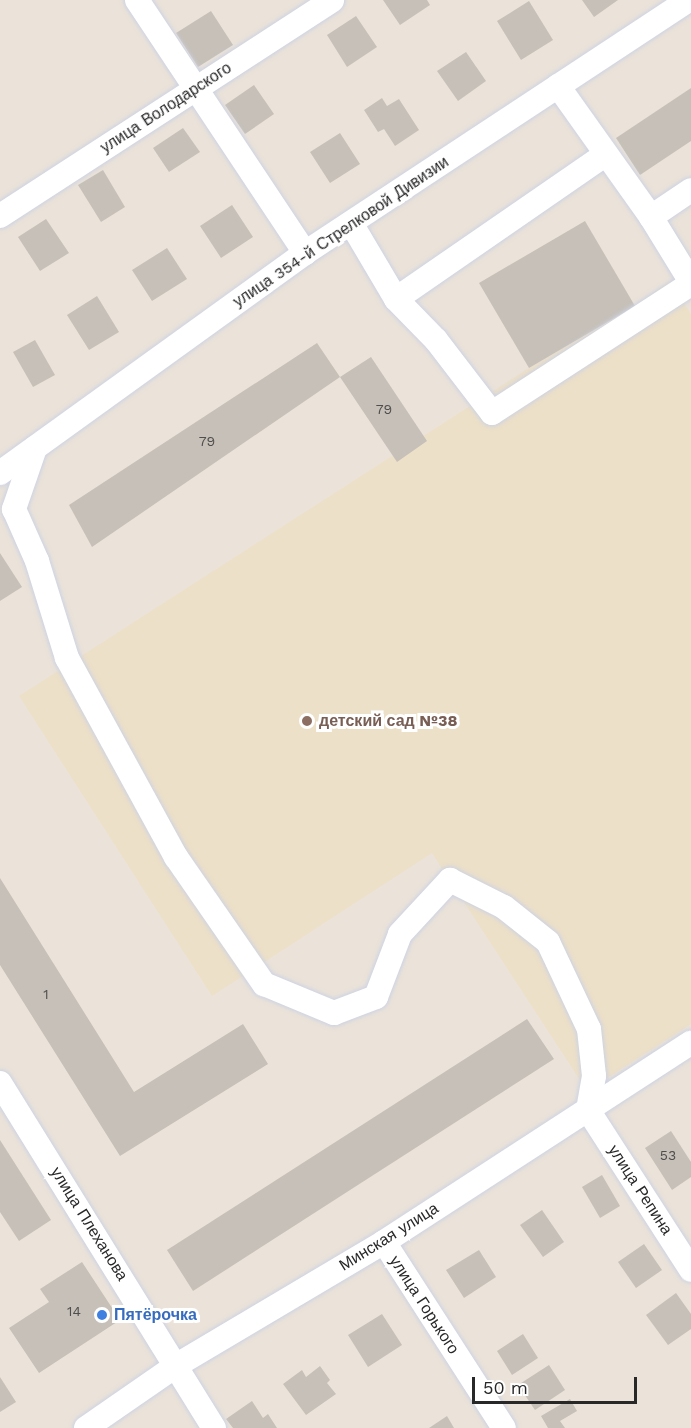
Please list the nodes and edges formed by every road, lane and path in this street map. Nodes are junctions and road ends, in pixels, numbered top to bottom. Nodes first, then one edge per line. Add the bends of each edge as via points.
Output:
1 (137, 0) edge
2 (333, 0) edge
3 (688, 0) edge
4 (558, 86) junction
5 (196, 89) junction
6 (606, 154) junction
7 (691, 190) edge
8 (0, 216) edge
9 (651, 217) junction
10 (351, 223) junction
11 (305, 253) junction
12 (691, 283) edge
13 (396, 299) junction
14 (35, 448) junction
15 (0, 473) edge
16 (691, 1043) edge
17 (0, 1083) edge
18 (588, 1110) junction
19 (384, 1242) junction
20 (691, 1270) edge
21 (177, 1365) junction
22 (86, 1428) edge
23 (214, 1428) edge
24 (504, 1428) edge

1 - 5 street
2 - 5 street, улица Володарского
3 - 4 street, улица 354-й Стрелковой Дивизии
4 - 6 street
4 - 10 street, улица 354-й Стрелковой Дивизии
5 - 8 street, улица Володарского
5 - 11 street
6 - 9 street
6 - 13 street
7 - 9 street
9 - 12 street
10 - 11 street, улица 354-й Стрелковой Дивизии
10 - 13 street
11 - 14 street, улица 354-й Стрелковой Дивизии
12 - 13 street via 492,413 436,340
14 - 15 street, улица 354-й Стрелковой Дивизии
14 - 18 street via 14,509 37,561 67,658 176,857 264,984 333,1013 376,997 400,934 450,880 504,907 548,942 589,1029 594,1076
16 - 18 street, Минская улица
17 - 21 street, улица Плеханова
18 - 19 street, Минская улица
18 - 20 street, улица Репина
19 - 21 street, Минская улица
19 - 24 street, улица Горького
21 - 22 street, Минская улица
21 - 23 street, улица Плеханова

